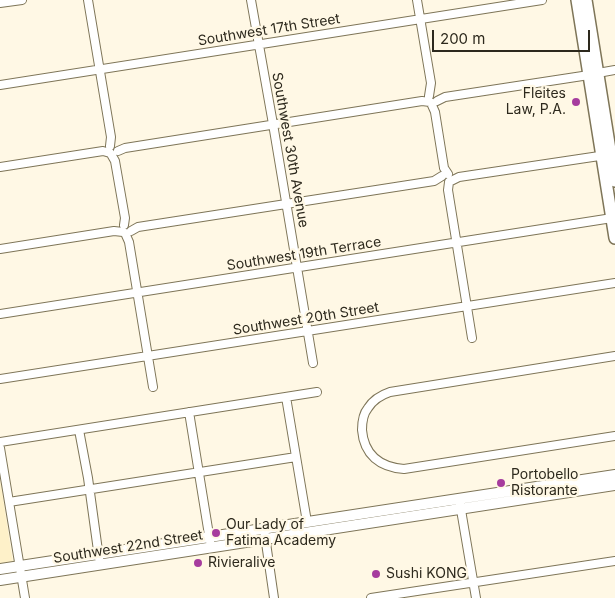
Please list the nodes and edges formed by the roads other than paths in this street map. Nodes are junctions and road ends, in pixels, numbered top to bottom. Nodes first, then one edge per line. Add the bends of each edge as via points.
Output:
1 (22, 0) edge
2 (88, 0) edge
3 (251, 0) edge
4 (417, 0) edge
5 (542, 0) edge
6 (584, 1) edge
7 (0, 4) edge
8 (420, 19) junction
9 (259, 44) junction
10 (100, 70) junction
11 (615, 70) edge
12 (593, 74) junction
13 (0, 85) edge
14 (432, 99) junction
15 (273, 124) junction
16 (113, 149) junction
17 (609, 154) edge
18 (0, 167) edge
19 (446, 179) junction
20 (615, 181) edge
21 (286, 204) junction
22 (612, 218) junction
23 (128, 227) junction
24 (615, 238) edge
25 (456, 242) junction
26 (0, 249) edge
27 (297, 267) junction
28 (615, 283) edge
29 (137, 292) junction
30 (467, 306) junction
31 (0, 314) edge
32 (308, 331) junction
33 (472, 338) dead end
34 (148, 356) junction
35 (615, 356) edge
36 (313, 363) dead end
37 (0, 379) edge
38 (153, 387) dead end
39 (317, 392) dead end
40 (286, 397) junction
41 (189, 412) junction
42 (79, 430) junction
43 (615, 436) edge
44 (0, 442) edge
45 (0, 448) edge
46 (296, 457) junction
47 (198, 472) junction
48 (615, 475) edge
49 (615, 485) edge
50 (89, 489) junction
51 (552, 489) junction
52 (9, 502) junction
53 (460, 504) junction
54 (308, 527) junction
55 (264, 534) junction
56 (210, 542) junction
57 (100, 559) junction
58 (615, 561) edge
59 (0, 569) edge
60 (20, 571) junction
61 (0, 580) edge
62 (473, 582) junction
63 (25, 598) edge
64 (274, 598) edge
65 (371, 598) edge
66 (476, 598) edge

1 - 7 street
2 - 10 street
3 - 9 street, Southwest 30th Avenue
4 - 8 street
5 - 8 street, Southwest 17th Street
6 - 12 highway
8 - 9 street, Southwest 17th Street
8 - 14 street
9 - 10 street, Southwest 17th Street
9 - 15 street, Southwest 30th Avenue
10 - 13 street, Southwest 17th Street
10 - 16 street
11 - 12 street
12 - 14 street
12 - 17 highway
14 - 15 street
14 - 19 street
15 - 16 street
15 - 21 street, Southwest 30th Avenue
16 - 18 street
16 - 23 street
17 - 19 street
17 - 20 highway
17 - 22 highway
19 - 21 street
19 - 25 street
21 - 23 street
21 - 27 street, Southwest 30th Avenue
22 - 24 highway
22 - 25 street, Southwest 19th Terrace
23 - 26 street
23 - 29 street
25 - 27 street, Southwest 19th Terrace
25 - 30 street
27 - 29 street, Southwest 19th Terrace
27 - 32 street, Southwest 30th Avenue
28 - 30 street, Southwest 20th Street
29 - 31 street, Southwest 19th Terrace
29 - 34 street
30 - 32 street, Southwest 20th Street
30 - 33 street
32 - 34 street, Southwest 20th Street
32 - 36 street, Southwest 30th Avenue
34 - 37 street, Southwest 20th Street
34 - 38 street
35 - 43 street via 390,392 366,409 363,419 363,436 371,454 392,468 404,469
39 - 40 street
40 - 41 street
40 - 46 street
41 - 42 street
41 - 47 street
42 - 44 street
42 - 50 street
45 - 52 street
46 - 47 street
46 - 54 street
47 - 50 street
47 - 56 street
48 - 51 main road, Southwest 22nd Street
49 - 51 main road, Southwest 22nd Street
50 - 52 street
50 - 57 street
51 - 53 main road, Southwest 22nd Street
52 - 60 street
53 - 54 main road, Southwest 22nd Street
53 - 62 street
54 - 55 main road, Southwest 22nd Street
55 - 56 main road, Southwest 22nd Street
55 - 64 street
56 - 57 main road, Southwest 22nd Street
57 - 60 main road, Southwest 22nd Street
58 - 62 street
59 - 60 main road, Southwest 22nd Street
60 - 61 main road, Southwest 22nd Street
60 - 63 street
62 - 65 street
62 - 66 street

